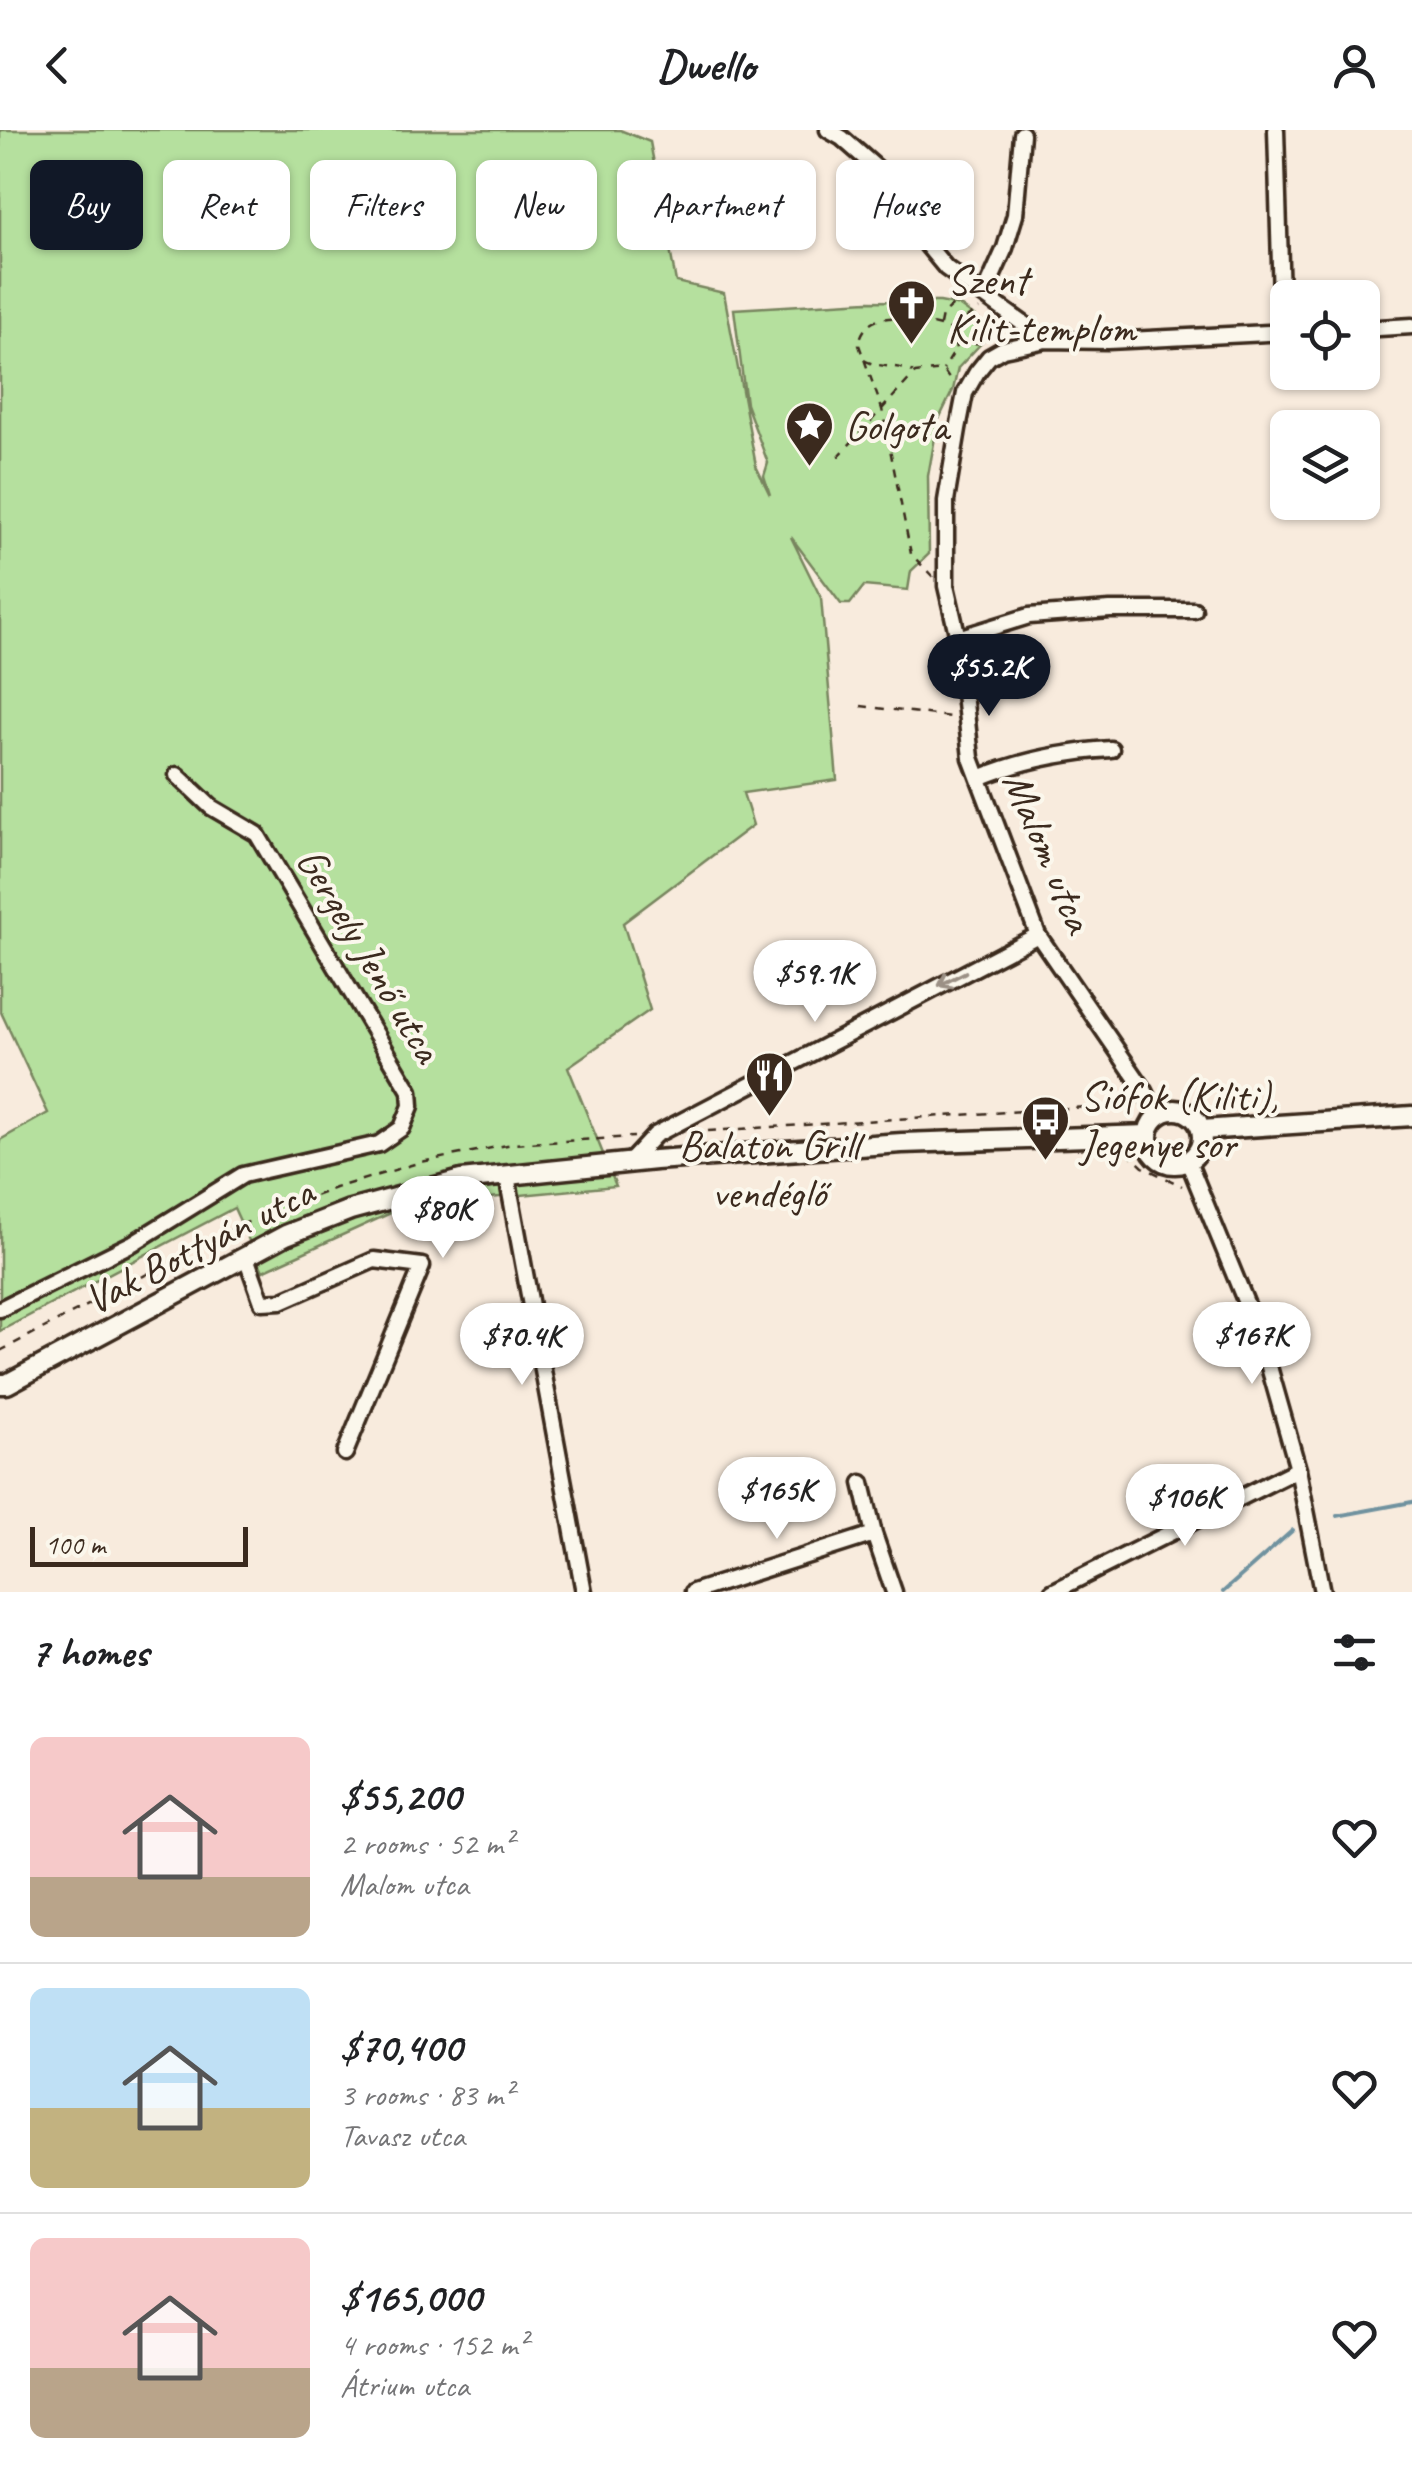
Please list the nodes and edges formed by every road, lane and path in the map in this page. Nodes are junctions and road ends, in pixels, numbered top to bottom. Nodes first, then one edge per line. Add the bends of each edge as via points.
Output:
1 (828, 130) edge
2 (1276, 130) edge
3 (1022, 134) dead end
4 (1283, 280) edge
5 (982, 294) junction
6 (940, 326) junction
7 (1412, 326) edge
8 (1380, 327) edge
9 (952, 329) junction
10 (1270, 333) edge
11 (1046, 340) junction
12 (956, 344) junction
13 (1003, 349) junction
14 (864, 360) junction
15 (915, 373) junction
16 (882, 408) junction
17 (838, 457) dead end
18 (946, 586) junction
19 (1194, 610) dead end
20 (958, 638) junction
21 (861, 706) dead end
22 (967, 719) junction
23 (1111, 749) dead end
24 (177, 775) dead end
25 (979, 778) junction
26 (1038, 935) junction
27 (1157, 1116) junction
28 (1412, 1116) edge
29 (1202, 1130) junction
30 (1125, 1134) junction
31 (1148, 1135) junction
32 (630, 1162) junction
33 (1192, 1169) junction
34 (506, 1176) junction
35 (246, 1257) junction
36 (0, 1309) edge
37 (2, 1388) edge
38 (346, 1453) dead end
39 (1298, 1469) junction
40 (862, 1483) dead end
41 (874, 1534) junction
42 (584, 1592) edge
43 (693, 1592) edge
44 (894, 1592) edge
45 (1052, 1592) edge
46 (1322, 1592) edge

1 - 5 street via 881,172 926,245
2 - 4 street
3 - 5 street via 1015,215
5 - 6 path via 942,315
5 - 9 path
5 - 11 street
6 - 9 path
6 - 14 path via 890,316 877,320 860,337
7 - 8 street
9 - 12 path
10 - 11 street
11 - 13 street
12 - 13 path via 990,342
12 - 15 path via 943,370
13 - 18 street, Malom utca via 989,357 966,394 946,501
14 - 15 path
14 - 16 path
15 - 16 path
16 - 17 path
16 - 18 path via 911,554
18 - 20 street, Malom utca
19 - 20 street via 1029,616
20 - 22 street, Malom utca
21 - 22 path
22 - 25 street, Malom utca
23 - 25 street via 1067,752
24 - 36 street, Gergely Jenő utca via 210,807 257,834 410,1092 411,1106 402,1128 379,1144 243,1175 134,1243
25 - 26 street, Malom utca
26 - 27 street, Malom utca
26 -> 32 street via 655,1134
27 - 29 main road via 1180,1110
27 - 31 main road
28 - 29 main road
29 - 33 main road
30 - 31 main road, Vak Bottyán utca
30 - 32 main road, Vak Bottyán utca
30 - 33 path via 1128,1154 1180,1188
31 - 33 main road via 1156,1158
32 - 34 main road, Vak Bottyán utca
33 - 39 street via 1262,1342
34 - 35 main road, Vak Bottyán utca via 461,1180 366,1205
34 - 42 street
35 - 37 main road, Vak Bottyán utca
35 - 38 street via 262,1302 282,1301 374,1260 422,1266
39 - 45 street
39 - 46 street
40 - 41 street
41 - 43 street
41 - 44 street

